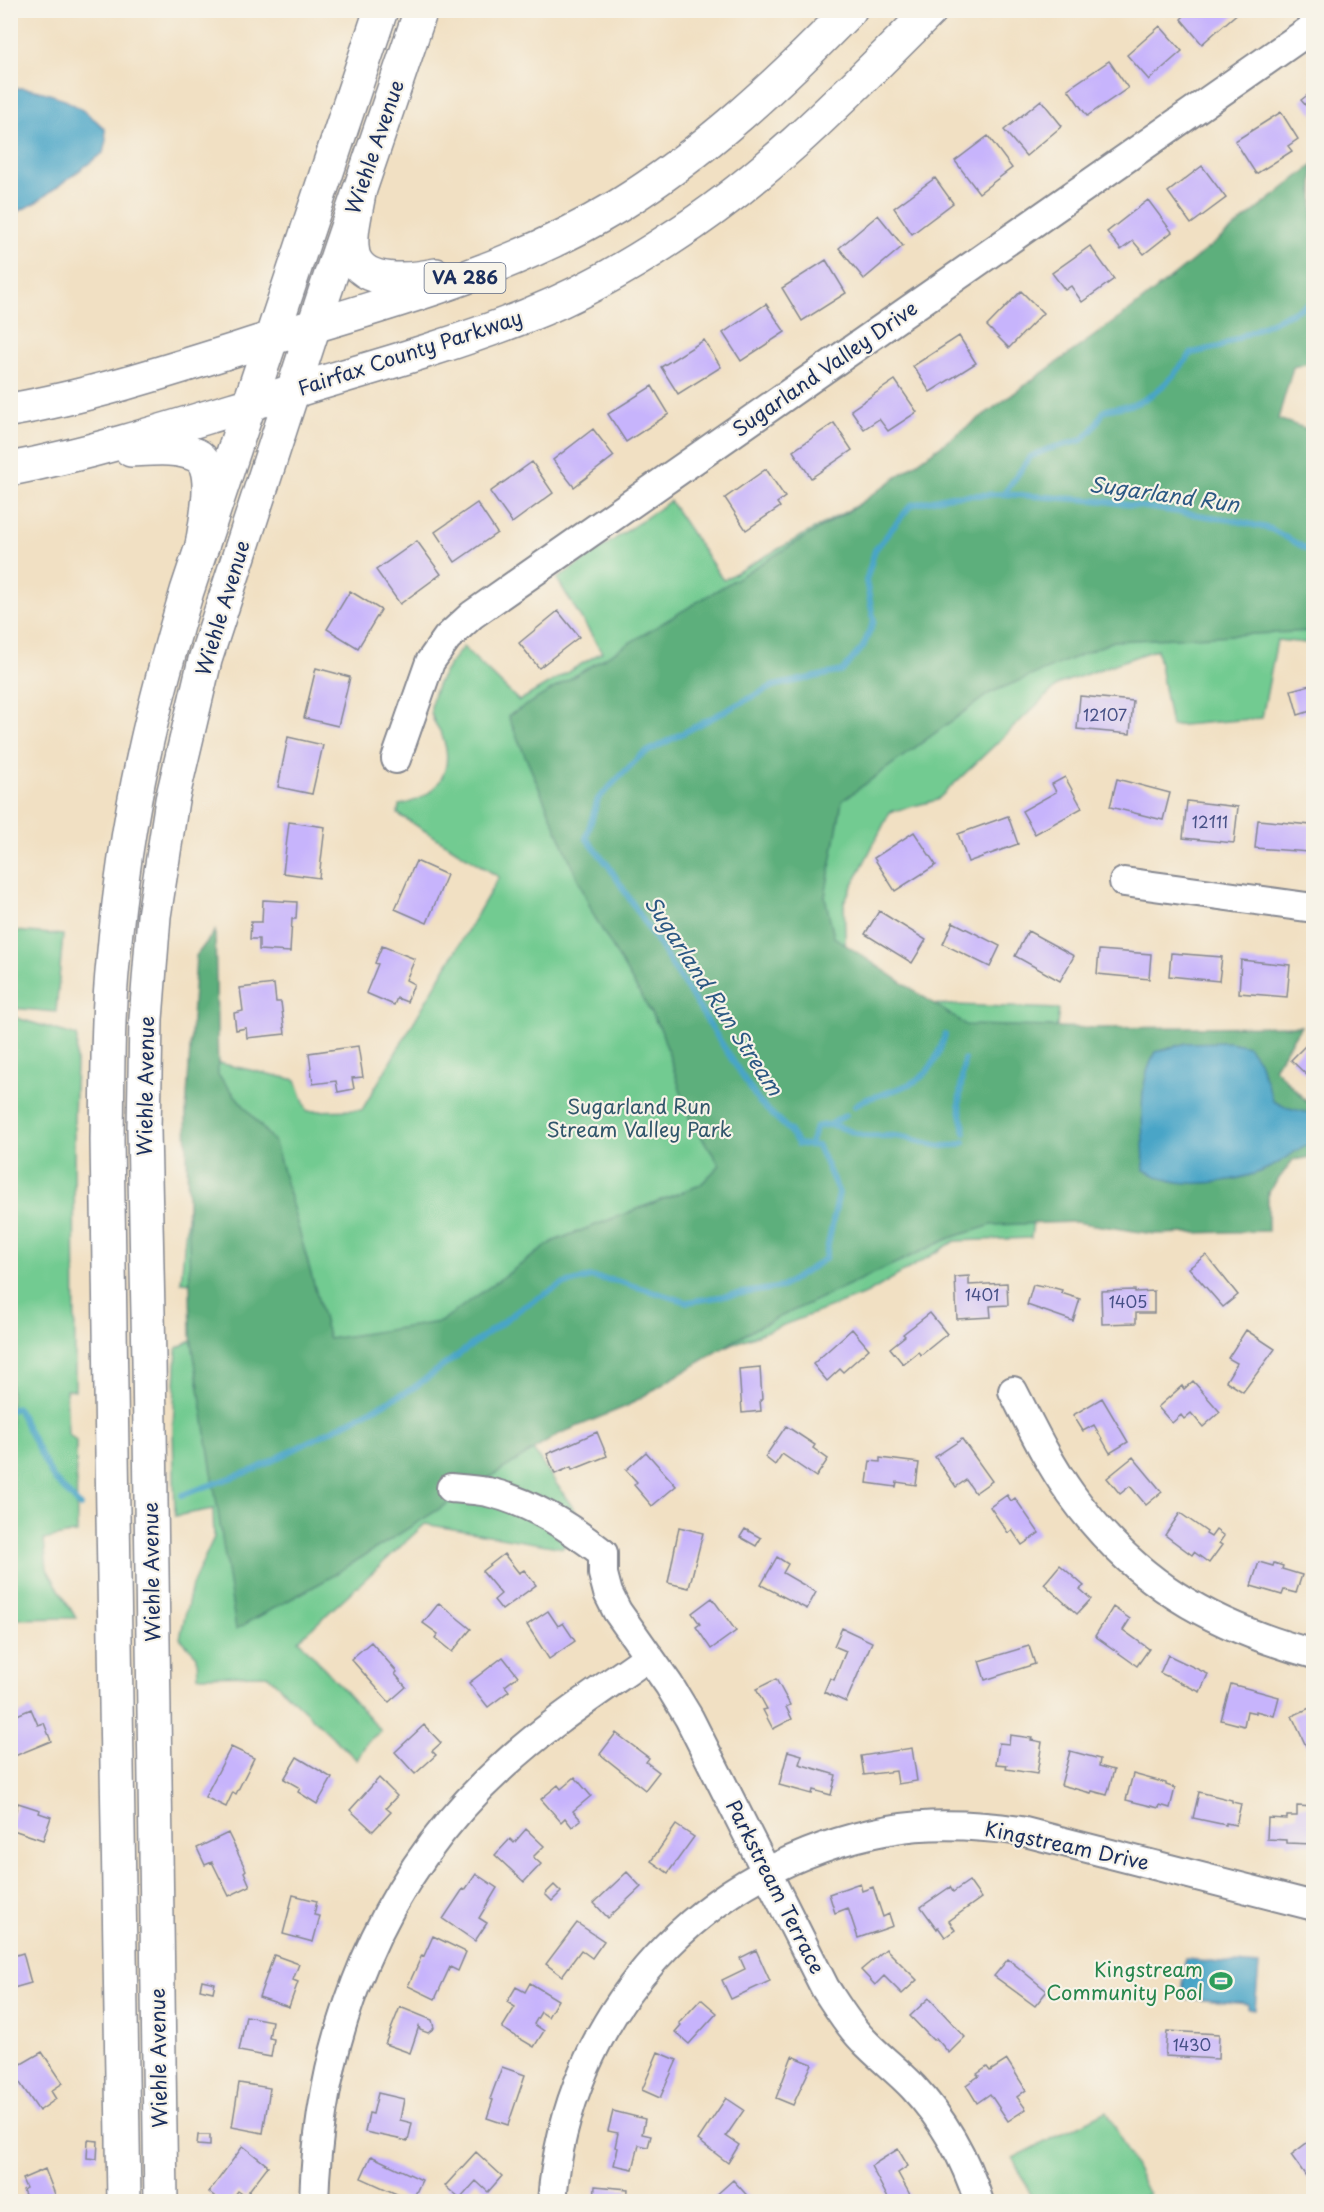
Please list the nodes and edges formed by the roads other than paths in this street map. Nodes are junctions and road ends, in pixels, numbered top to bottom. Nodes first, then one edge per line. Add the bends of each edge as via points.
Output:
1 (381, 10) edge
2 (421, 10) edge
3 (850, 10) edge
4 (932, 10) edge
5 (1314, 27) edge
6 (359, 193) junction
7 (511, 260) junction
8 (315, 328) junction
9 (272, 339) junction
10 (293, 391) junction
11 (251, 404) junction
12 (10, 410) edge
13 (85, 453) junction
14 (10, 469) edge
15 (202, 547) junction
16 (396, 759) dead end
17 (1124, 882) dead end
18 (1314, 908) edge
19 (1013, 1391) dead end
20 (451, 1488) dead end
21 (1314, 1654) edge
22 (649, 1656) junction
23 (767, 1871) junction
24 (1314, 1905) edge
25 (124, 2202) edge
26 (161, 2202) edge
27 (314, 2202) edge
28 (552, 2202) edge
29 (979, 2202) edge

1 - 9 main road, Wiehle Avenue
2 - 6 main road, Wiehle Avenue
3 - 7 main road, VA 286 via 754,104 670,171 616,207
4 - 10 main road, Fairfax County Parkway / VA 286 via 778,159 641,258 528,315 415,355
5 - 16 street, Sugarland Valley Drive via 472,615 447,638 430,662
6 - 7 main road via 353,253 364,272 409,278
6 - 8 main road, Wiehle Avenue
7 - 8 main road, VA 286
8 - 9 main road, VA 286
8 - 10 main road, Wiehle Avenue
9 - 11 main road, Wiehle Avenue
9 - 12 main road, VA 286 via 100,390
10 - 11 main road, Fairfax County Parkway / VA 286
10 - 26 main road, Wiehle Avenue via 205,660 187,732 162,860 149,971 144,1080
11 - 13 main road, Fairfax County Parkway / VA 286
11 - 15 main road, Wiehle Avenue
13 - 14 main road, Fairfax County Parkway / VA 286
13 - 15 main road via 160,448 197,455 204,462 209,480
15 - 25 main road, Wiehle Avenue via 143,757 124,868 108,1046
17 - 18 street
19 - 21 street via 1071,1493 1125,1557 1157,1583 1228,1626
20 - 22 street, Parkstream Terrace via 489,1492 526,1506 568,1527 603,1553 608,1593
22 - 23 street, Parkstream Terrace via 689,1718
22 - 27 street via 530,1741 502,1766 446,1826 395,1901 364,1963 332,2056 315,2160
23 - 24 street, Kingstream Drive via 843,1840 891,1830 984,1826 1021,1831
23 - 28 street, Kingstream Drive via 699,1915 659,1954 612,2015 589,2056 569,2107
23 - 29 street, Parkstream Terrace via 841,2014 938,2118 957,2149

